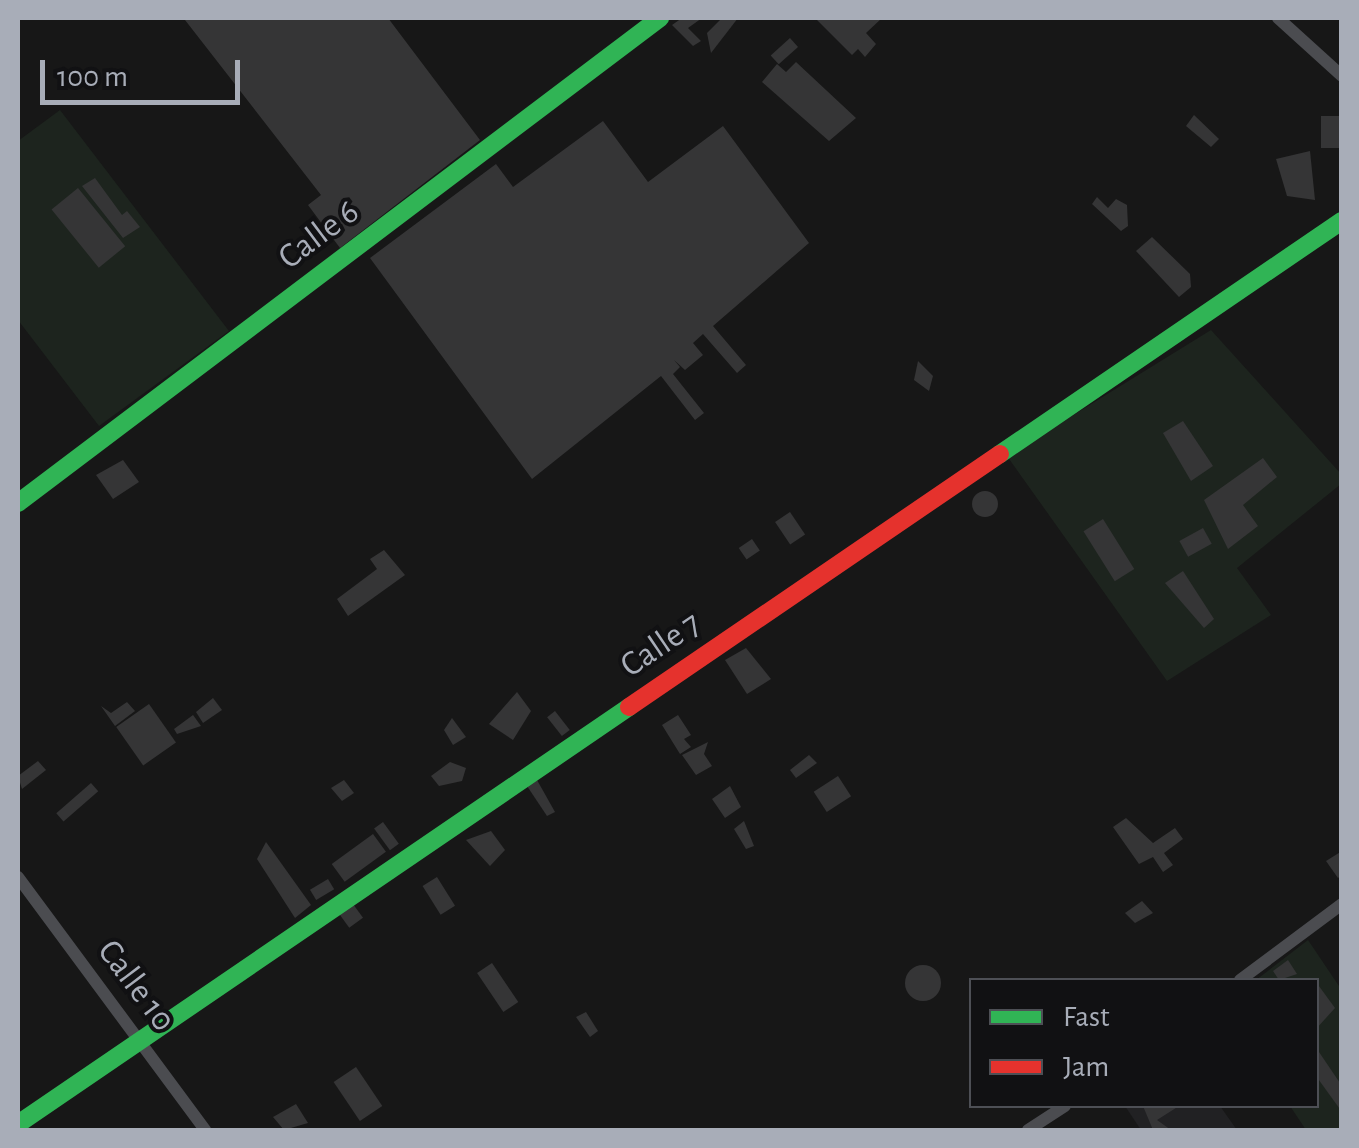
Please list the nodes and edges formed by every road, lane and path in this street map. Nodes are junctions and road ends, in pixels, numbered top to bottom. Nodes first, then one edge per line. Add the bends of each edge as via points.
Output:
1 (660, 18) edge
2 (1278, 18) edge
3 (1342, 76) edge
4 (1342, 221) edge
5 (18, 504) edge
6 (18, 877) edge
7 (1342, 904) edge
8 (1243, 978) edge
9 (136, 1037) junction
10 (1062, 1108) edge
11 (18, 1124) edge
12 (205, 1130) edge
13 (1028, 1130) edge

1 - 5 street, Calle 6
2 - 3 street
4 - 9 street, Calle 7
6 - 9 street, Calle 10
7 - 8 street
9 - 11 street, Calle 7
9 - 12 street, Calle 10
10 - 13 street

